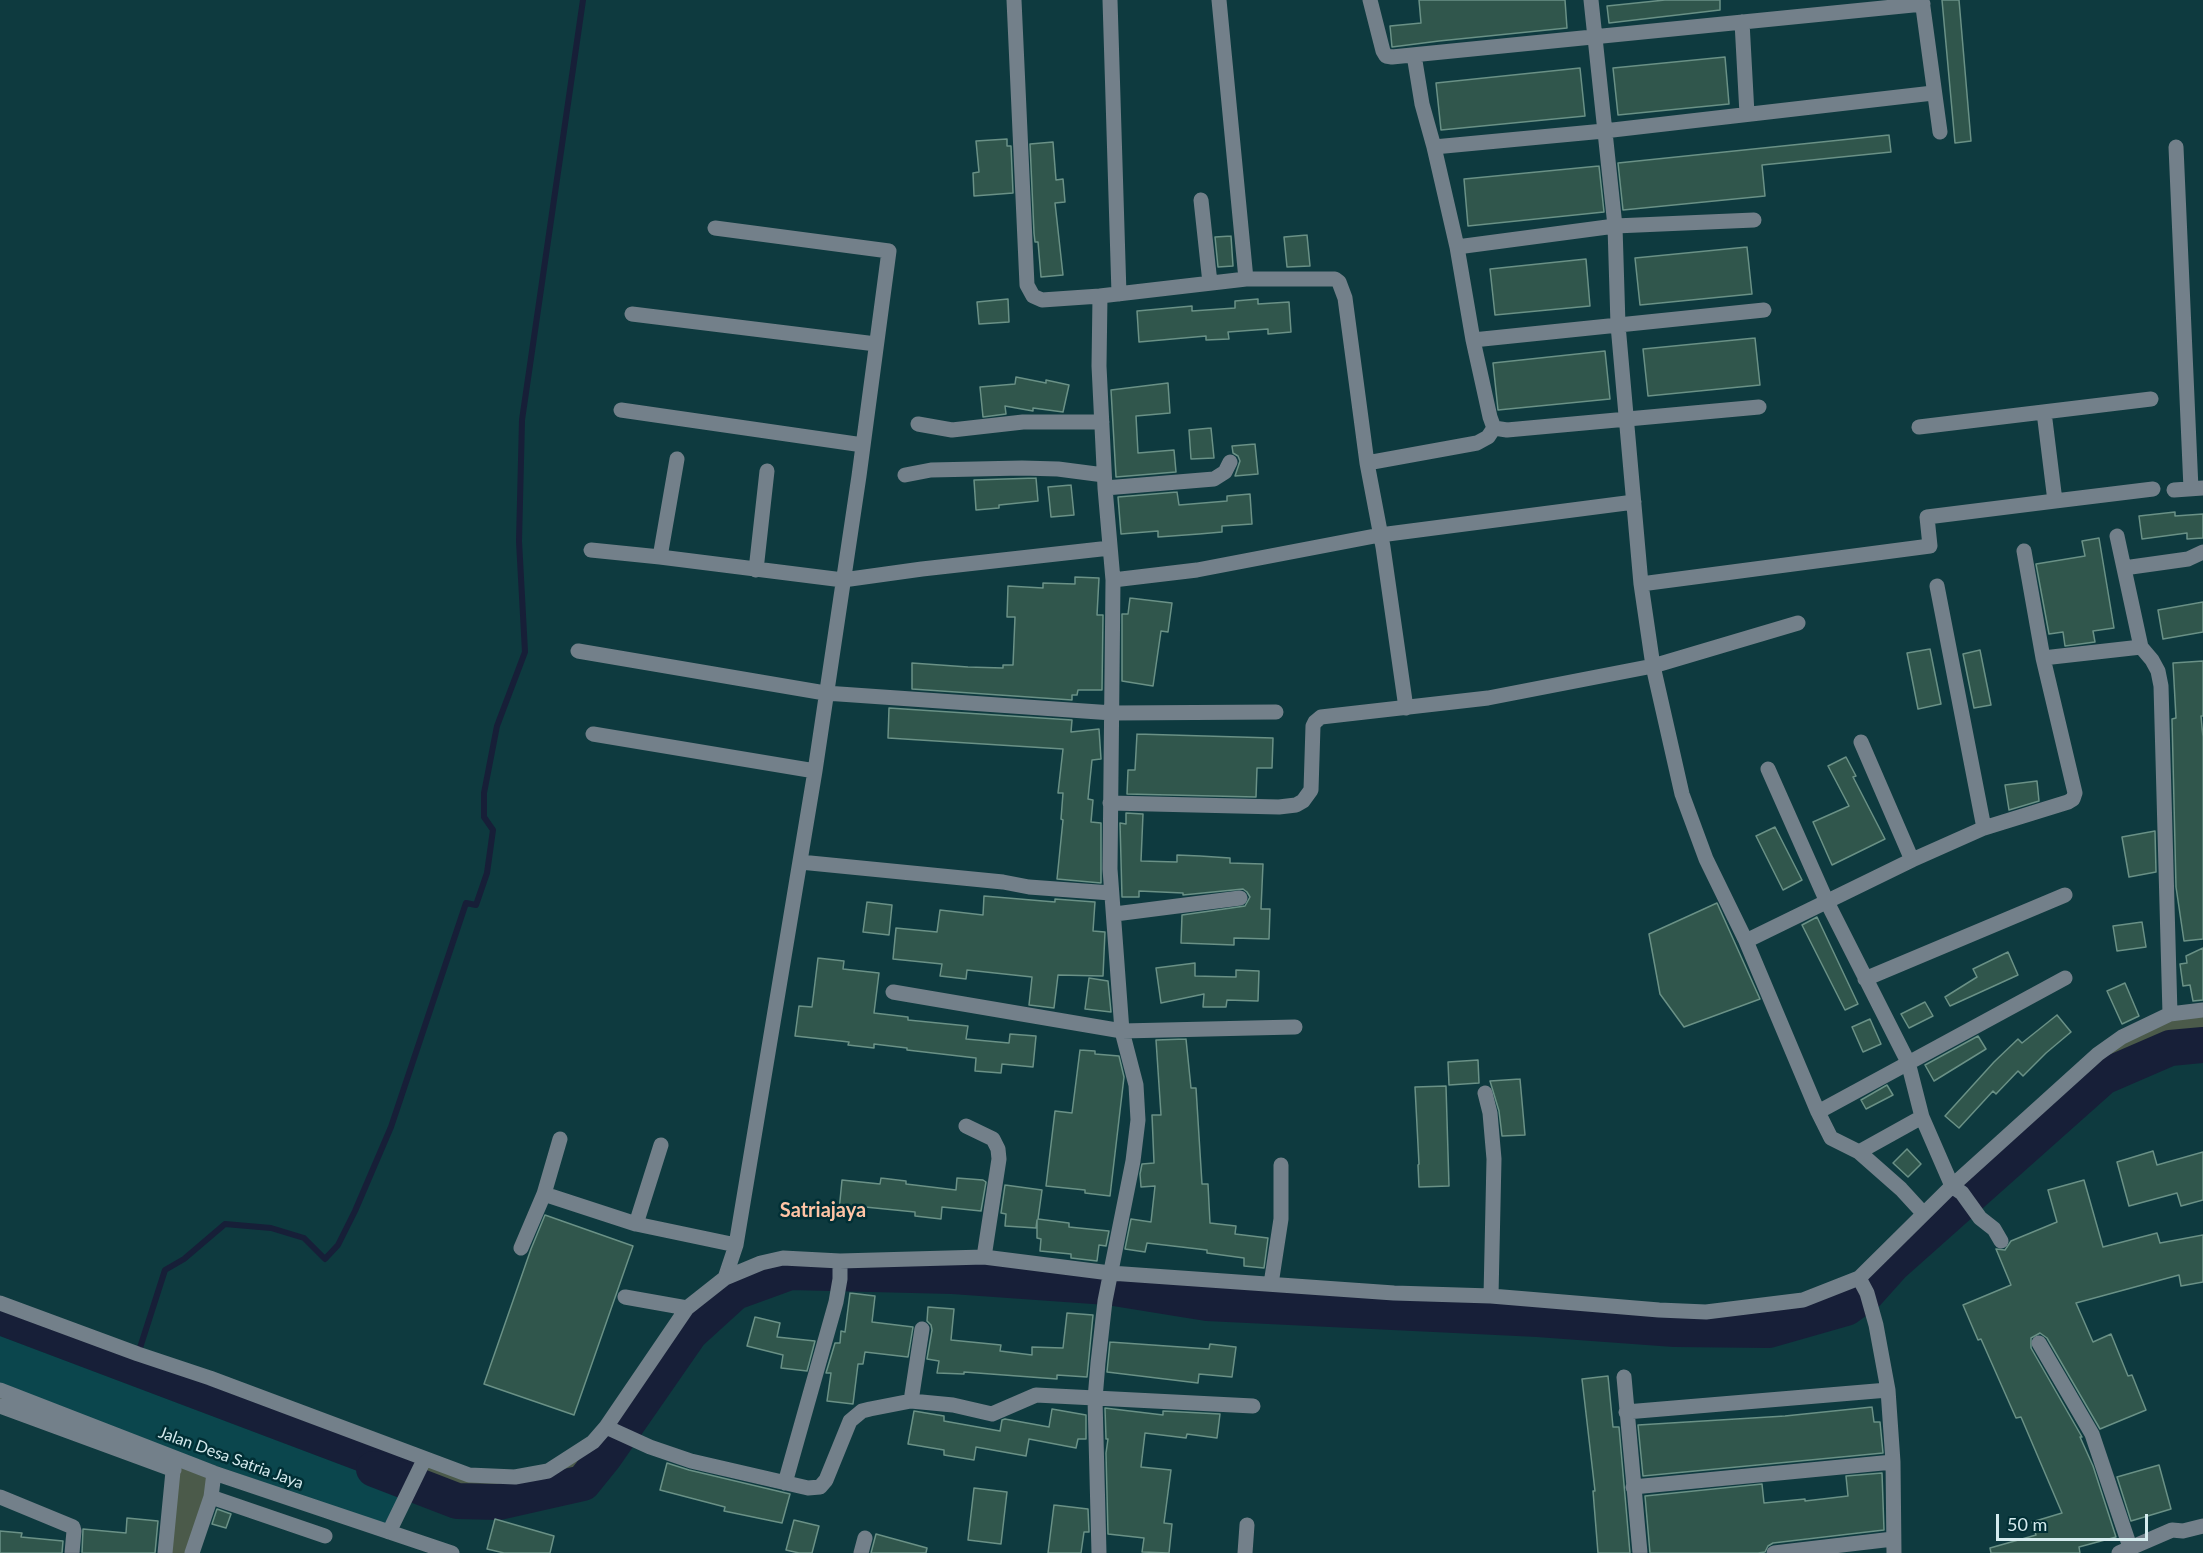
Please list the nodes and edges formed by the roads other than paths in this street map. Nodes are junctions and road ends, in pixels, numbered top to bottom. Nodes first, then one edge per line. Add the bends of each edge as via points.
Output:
1 (1014, 0) edge
2 (1110, 0) edge
3 (1219, 0) edge
4 (1370, 0) edge
5 (1591, 0) edge
6 (1922, 2) edge
7 (1742, 22) junction
8 (1595, 37) junction
9 (1414, 56) junction
10 (1933, 93) junction
11 (1747, 114) junction
12 (1604, 131) junction
13 (1940, 132) dead end
14 (1434, 147) junction
15 (2176, 147) dead end
16 (1201, 200) dead end
17 (1754, 220) dead end
18 (1615, 226) junction
19 (716, 228) dead end
20 (1457, 247) junction
21 (1246, 279) junction
22 (1210, 283) junction
23 (1119, 294) junction
24 (1100, 296) junction
25 (1764, 310) dead end
26 (632, 314) dead end
27 (1618, 326) junction
28 (1473, 340) junction
29 (876, 344) junction
30 (2151, 399) dead end
31 (1759, 406) dead end
32 (621, 410) dead end
33 (2044, 412) junction
34 (1626, 420) junction
35 (1102, 423) junction
36 (918, 424) dead end
37 (1919, 427) dead end
38 (1494, 428) junction
39 (863, 445) junction
40 (677, 459) dead end
41 (1230, 462) dead end
42 (1367, 463) junction
43 (767, 471) dead end
44 (905, 475) dead end
45 (1105, 482) junction
46 (2153, 489) dead end
47 (2197, 489) edge
48 (2174, 490) dead end
49 (2055, 501) junction
50 (1634, 502) junction
51 (1380, 535) junction
52 (2117, 536) dead end
53 (1110, 548) junction
54 (591, 550) dead end
55 (2024, 551) dead end
56 (2203, 552) edge
57 (660, 557) junction
58 (2124, 568) junction
59 (756, 570) junction
60 (843, 580) junction
61 (1113, 580) junction
62 (1641, 584) junction
63 (1937, 586) dead end
64 (1798, 623) dead end
65 (2141, 647) junction
66 (578, 651) dead end
67 (2043, 658) junction
68 (1653, 666) junction
69 (825, 693) junction
70 (1406, 708) junction
71 (1276, 712) dead end
72 (1113, 713) junction
73 (592, 734) dead end
74 (1861, 742) dead end
75 (1768, 769) dead end
76 (815, 771) junction
77 (1110, 803) junction
78 (1983, 828) junction
79 (1912, 860) junction
80 (800, 862) junction
81 (1111, 893) junction
82 (2065, 895) dead end
83 (1240, 898) dead end
84 (1827, 902) junction
85 (1115, 914) junction
86 (1746, 941) junction
87 (2065, 978) dead end
88 (1865, 979) junction
89 (893, 992) dead end
90 (2203, 1010) edge
91 (2170, 1014) junction
92 (1295, 1027) dead end
93 (1122, 1031) junction
94 (1908, 1062) junction
95 (1485, 1093) dead end
96 (1818, 1112) junction
97 (1922, 1117) junction
98 (966, 1126) dead end
99 (560, 1139) dead end
100 (662, 1145) dead end
101 (1859, 1152) junction
102 (1281, 1166) dead end
103 (1957, 1189) junction
104 (544, 1194) junction
105 (1923, 1213) junction
106 (636, 1224) junction
107 (2001, 1241) dead end
108 (736, 1245) junction
109 (521, 1248) dead end
110 (984, 1257) junction
111 (840, 1261) junction
112 (1110, 1273) junction
113 (725, 1278) junction
114 (1859, 1278) junction
115 (1271, 1284) junction
116 (1491, 1296) junction
117 (625, 1297) dead end
118 (0, 1303) edge
119 (687, 1308) junction
120 (922, 1329) dead end
121 (2039, 1343) dead end
122 (1624, 1377) dead end
123 (0, 1390) edge
124 (1888, 1390) junction
125 (1095, 1399) junction
126 (911, 1401) junction
127 (0, 1406) edge
128 (1253, 1406) dead end
129 (1626, 1412) junction
130 (606, 1427) junction
131 (424, 1460) junction
132 (1893, 1462) junction
133 (174, 1464) junction
134 (214, 1473) junction
135 (785, 1482) junction
136 (1633, 1487) junction
137 (0, 1497) edge
138 (211, 1497) junction
139 (1247, 1525) dead end
140 (2203, 1526) edge
141 (390, 1530) junction
142 (325, 1536) dead end
143 (1893, 1546) edge
144 (2135, 1549) edge
145 (72, 1553) edge
146 (165, 1553) edge
147 (192, 1553) edge
148 (452, 1553) edge
149 (1099, 1553) edge
150 (1245, 1553) edge
151 (1640, 1553) edge
152 (1774, 1553) edge

1 - 24 street via 1027,285 1033,296 1042,300
2 - 23 street
3 - 21 street
4 - 9 street via 1384,54
5 - 8 street
6 - 7 street
6 - 10 street
7 - 8 street
7 - 11 street
8 - 9 street
8 - 12 street
9 - 14 street
10 - 11 street
10 - 13 street
11 - 12 street
12 - 14 street
12 - 18 street
14 - 20 street
15 - 47 street
16 - 22 street
17 - 18 street
18 - 20 street
18 - 27 street
19 - 29 street via 889,251
20 - 28 street
21 - 22 street
21 - 42 street via 1339,282 1345,298
22 - 23 street
23 - 24 street
24 - 35 street
25 - 27 street
26 - 29 street
27 - 28 street
27 - 34 street
28 - 38 street
29 - 39 street
30 - 33 street
31 - 34 street
32 - 39 street
33 - 37 street
33 - 49 street
34 - 38 street
34 - 50 street
35 - 36 street via 1023,422 952,430
35 - 45 street
38 - 42 street via 1477,443
39 - 60 street
40 - 57 street
41 - 45 street via 1225,472 1214,479
42 - 51 street
43 - 59 street
44 - 45 street via 931,470 1058,469
45 - 53 street
46 - 49 street
47 - 48 street
49 - 62 street via 1927,517 1930,546
50 - 51 street
50 - 62 street
51 - 61 street via 1197,570
51 - 70 street
52 - 58 street
53 - 60 street
53 - 61 street
54 - 57 street
55 - 67 street
56 - 58 street via 2177,561
57 - 59 street
58 - 65 street
59 - 60 street
60 - 69 street
61 - 72 street
62 - 68 street
63 - 78 street
64 - 68 street
65 - 67 street
65 - 91 street via 2158,671 2161,686
66 - 69 street
67 - 78 street via 2074,796 2037,813
68 - 70 street via 1488,698
68 - 86 street via 1682,794 1706,859
69 - 72 street
69 - 76 street
70 - 77 street via 1317,719 1313,726 1311,790 1296,805
71 - 72 street
72 - 77 street
73 - 76 street
74 - 79 street
75 - 84 street
76 - 80 street
77 - 81 street
78 - 79 street
79 - 84 street
80 - 81 street
80 - 108 street
81 - 85 street
82 - 88 street
83 - 85 street
84 - 86 street
84 - 88 street
85 - 93 street
86 - 96 street
87 - 94 street
88 - 94 street
89 - 93 street
90 - 91 street
91 - 103 street via 2122,1037 2098,1054
92 - 93 street
93 - 112 street via 1136,1085 1137,1120 1133,1161
94 - 96 street
94 - 97 street
95 - 116 street via 1494,1159
96 - 101 street via 1831,1138
97 - 101 street
97 - 103 street
98 - 110 street via 993,1139 998,1149
99 - 104 street
100 - 106 street
101 - 105 street
102 - 115 street via 1281,1220
103 - 105 street
103 - 107 street
104 - 106 street
104 - 109 street
105 - 114 street
106 - 108 street
108 - 113 street
110 - 111 street
110 - 112 street
111 - 113 street via 783,1258
111 - 135 street via 836,1302
112 - 115 street
112 - 125 street
113 - 119 street
114 - 116 street via 1803,1299 1706,1312
114 - 124 street via 1876,1325
115 - 116 street
117 - 119 street
118 - 131 street
119 - 130 street
120 - 126 street
121 - 144 street via 2092,1434
122 - 129 street
123 - 133 street, Jalan Desa Satria Jaya
124 - 129 street
124 - 132 street
125 - 126 street via 1036,1395 992,1414
125 - 128 street
125 - 149 street
126 - 135 street via 862,1411 850,1421 820,1487
127 - 133 street
129 - 136 street
130 - 131 street via 593,1442 548,1472 515,1477 469,1475
130 - 135 street via 691,1461
131 - 141 street
132 - 136 street
132 - 143 street
133 - 134 street, Jalan Desa Satria Jaya
133 - 146 street
134 - 138 street
134 - 141 street, Jalan Desa Satria Jaya
136 - 151 street
137 - 145 street via 73,1527
138 - 142 street
138 - 147 street
139 - 150 street
140 - 144 street via 2172,1530
141 - 148 street, Jalan Desa Satria Jaya
143 - 152 street

